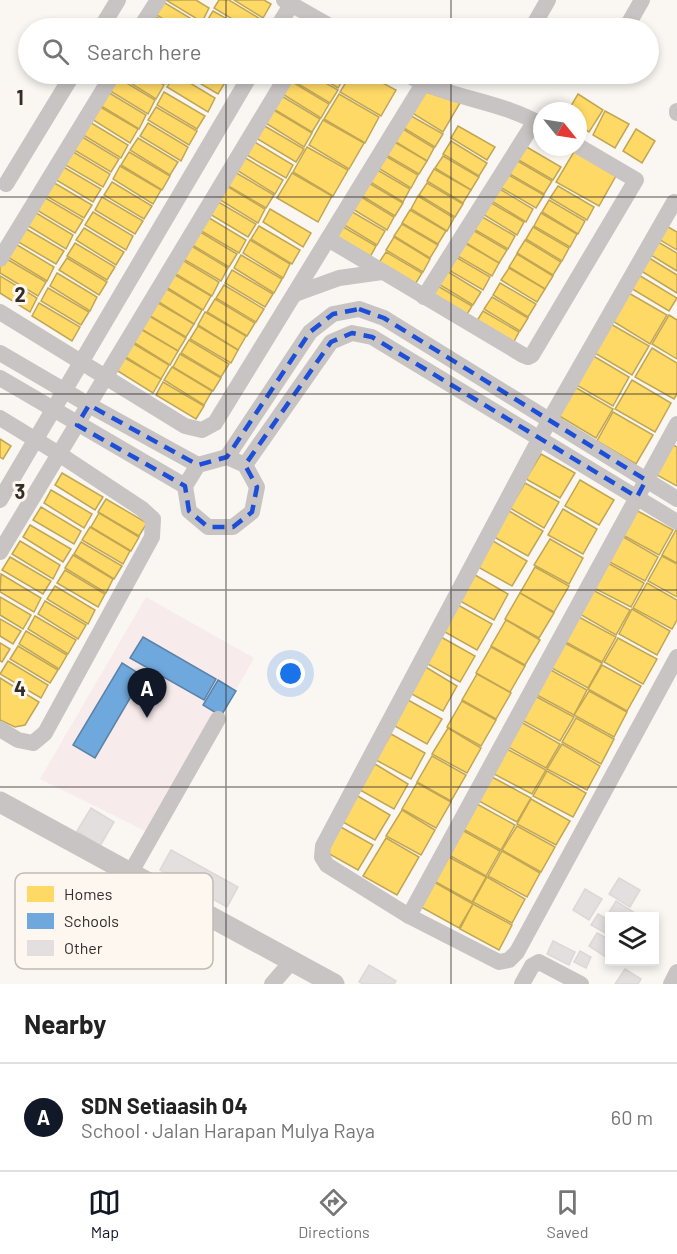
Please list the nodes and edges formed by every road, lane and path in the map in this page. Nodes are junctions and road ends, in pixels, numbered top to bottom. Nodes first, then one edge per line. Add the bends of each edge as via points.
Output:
1 (118, 0) edge
2 (158, 0) edge
3 (548, 0) edge
4 (642, 0) edge
5 (286, 1) edge
6 (107, 18) edge
7 (147, 18) edge
8 (280, 18) edge
9 (311, 18) edge
10 (538, 18) edge
11 (632, 18) edge
12 (67, 84) edge
13 (107, 84) edge
14 (245, 84) edge
15 (282, 84) edge
16 (423, 84) joint
17 (533, 121) edge
18 (533, 132) edge
19 (587, 151) edge
20 (6, 184) dead end
21 (677, 204) edge
22 (328, 239) junction
23 (0, 259) edge
24 (382, 272) junction
25 (295, 294) junction
26 (424, 297) junction
27 (0, 312) edge
28 (0, 353) edge
29 (82, 363) junction
30 (105, 377) junction
31 (0, 378) edge
32 (65, 391) junction
33 (89, 405) junction
34 (53, 411) junction
35 (0, 418) edge
36 (549, 421) junction
37 (677, 424) edge
38 (77, 425) junction
39 (36, 440) junction
40 (540, 440) junction
41 (59, 454) junction
42 (227, 457) junction
43 (198, 465) junction
44 (245, 465) junction
45 (646, 480) junction
46 (185, 486) junction
47 (637, 497) junction
48 (0, 500) edge
49 (677, 500) edge
50 (677, 522) edge
51 (0, 552) edge
52 (677, 657) edge
53 (218, 719) dead end
54 (0, 729) edge
55 (0, 802) edge
56 (130, 872) joint
57 (408, 916) junction
58 (213, 926) edge
59 (283, 971) edge
60 (677, 972) edge
61 (334, 984) edge
62 (522, 984) edge
63 (581, 984) edge
64 (671, 984) edge

1 - 6 street
2 - 7 street
3 - 10 street
4 - 11 street
5 - 8 street
5 - 9 street
12 - 20 street
13 - 23 street
14 - 29 street
15 - 30 street
16 - 17 street
16 - 22 street
18 - 26 street
19 - 26 street via 636,180 532,355 523,355
21 - 36 street via 674,202
22 - 24 street
22 - 25 street
24 - 25 street via 339,278
24 - 26 street
25 - 30 street via 215,423 202,430 185,426
27 - 29 street
28 - 32 street
29 - 30 street
29 - 32 street
30 - 33 street
31 - 34 street
32 - 33 street
32 - 34 street
33 - 38 street
33 - 43 street
34 - 38 street
34 - 39 street
35 - 39 street
36 - 40 street
36 - 42 street via 384,318 359,309 333,314 310,332
36 - 45 street
37 - 45 street
38 - 41 street
38 - 46 street
39 - 41 street
39 - 48 street
40 - 44 street via 372,338 352,333 331,342
40 - 47 street
40 - 57 street via 323,846 322,857 327,865
41 - 51 street
41 - 54 street via 148,514 153,519 152,537 45,733 33,743 18,740
42 - 43 street
42 - 44 street
43 - 46 street
44 - 46 street via 257,487 252,512 233,527 208,527 189,511
45 - 47 street
45 - 49 street
47 - 50 street
47 - 57 street
52 - 57 street via 517,952 509,960 499,962
53 - 56 street
55 - 56 street
58 - 59 street
59 - 61 street
60 - 64 street
62 - 63 street via 532,966 540,962

